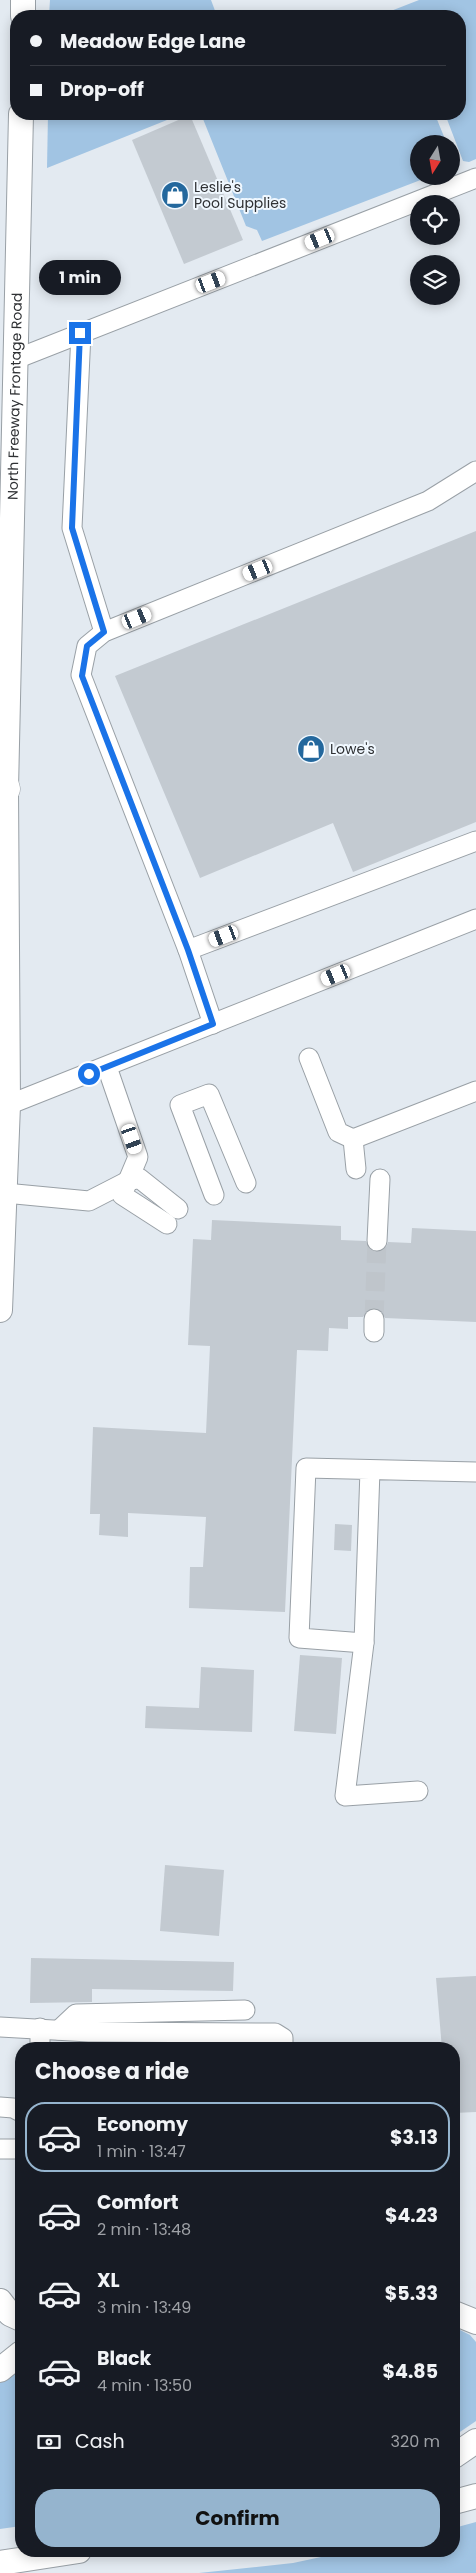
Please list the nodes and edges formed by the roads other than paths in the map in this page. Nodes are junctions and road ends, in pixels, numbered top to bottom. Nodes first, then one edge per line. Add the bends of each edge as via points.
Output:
1 (21, 120) edge
2 (474, 184) edge
3 (80, 333) junction
4 (16, 358) junction
5 (476, 471) edge
6 (104, 632) junction
7 (3, 780) edge
8 (476, 841) edge
9 (476, 919) edge
10 (188, 950) junction
11 (213, 1024) junction
12 (309, 1058) dead end
13 (107, 1067) junction
14 (476, 1092) edge
15 (8, 1105) junction
16 (352, 1139) junction
17 (356, 1169) dead end
18 (380, 1179) dead end
19 (126, 1182) junction
20 (246, 1184) dead end
21 (5, 1193) junction
22 (214, 1195) dead end
23 (178, 1209) dead end
24 (167, 1224) dead end
25 (377, 1241) tunnel mouth
26 (0, 1310) edge
27 (370, 1470) junction
28 (476, 1472) edge
29 (364, 1643) junction
30 (418, 1791) dead end
31 (245, 2010) dead end
32 (0, 2027) edge
33 (50, 2029) junction
34 (44, 2042) edge
35 (283, 2042) edge
36 (0, 2108) edge
37 (15, 2109) edge
38 (0, 2149) edge
39 (15, 2149) edge
40 (0, 2302) edge
41 (460, 2302) edge
42 (476, 2303) edge
43 (460, 2315) edge
44 (15, 2316) edge
45 (476, 2322) edge
46 (15, 2358) edge
47 (0, 2370) edge
48 (476, 2441) edge
49 (460, 2452) edge
50 (476, 2463) edge
51 (460, 2467) edge
52 (476, 2496) edge
53 (460, 2500) edge
54 (40, 2557) edge
55 (0, 2563) edge

1 - 4 main road, North Freeway Frontage Road
2 - 3 street
3 - 4 street
3 - 6 street via 72,528
4 - 7 main road, North Freeway Frontage Road
5 - 6 street via 428,501
6 - 10 street via 87,646 82,676
7 - 15 main road, North Freeway Frontage Road
8 - 10 street
9 - 11 street
10 - 11 street
11 - 13 street
12 - 16 street via 338,1132
13 - 15 street
13 - 19 street via 138,1157
14 - 16 street
15 - 21 main road, North Freeway Frontage Road
16 - 17 street
18 - 25 street
19 - 21 street via 89,1201
19 - 23 street via 139,1178
19 - 24 street via 122,1195
20 - 22 street via 209,1094 180,1105
21 - 26 main road, North Freeway Frontage Road
27 - 28 street
27 - 29 street
27 - 29 street via 306,1468 299,1638
29 - 30 street via 344,1796
31 - 33 street via 76,2014
32 - 33 street
33 - 34 street
33 - 35 street via 275,2032
36 - 37 street
38 - 39 street
40 - 44 main road
41 - 42 main road
43 - 45 main road
46 - 47 main road
48 - 49 main road
50 - 51 main road
52 - 53 main road
54 - 55 main road

